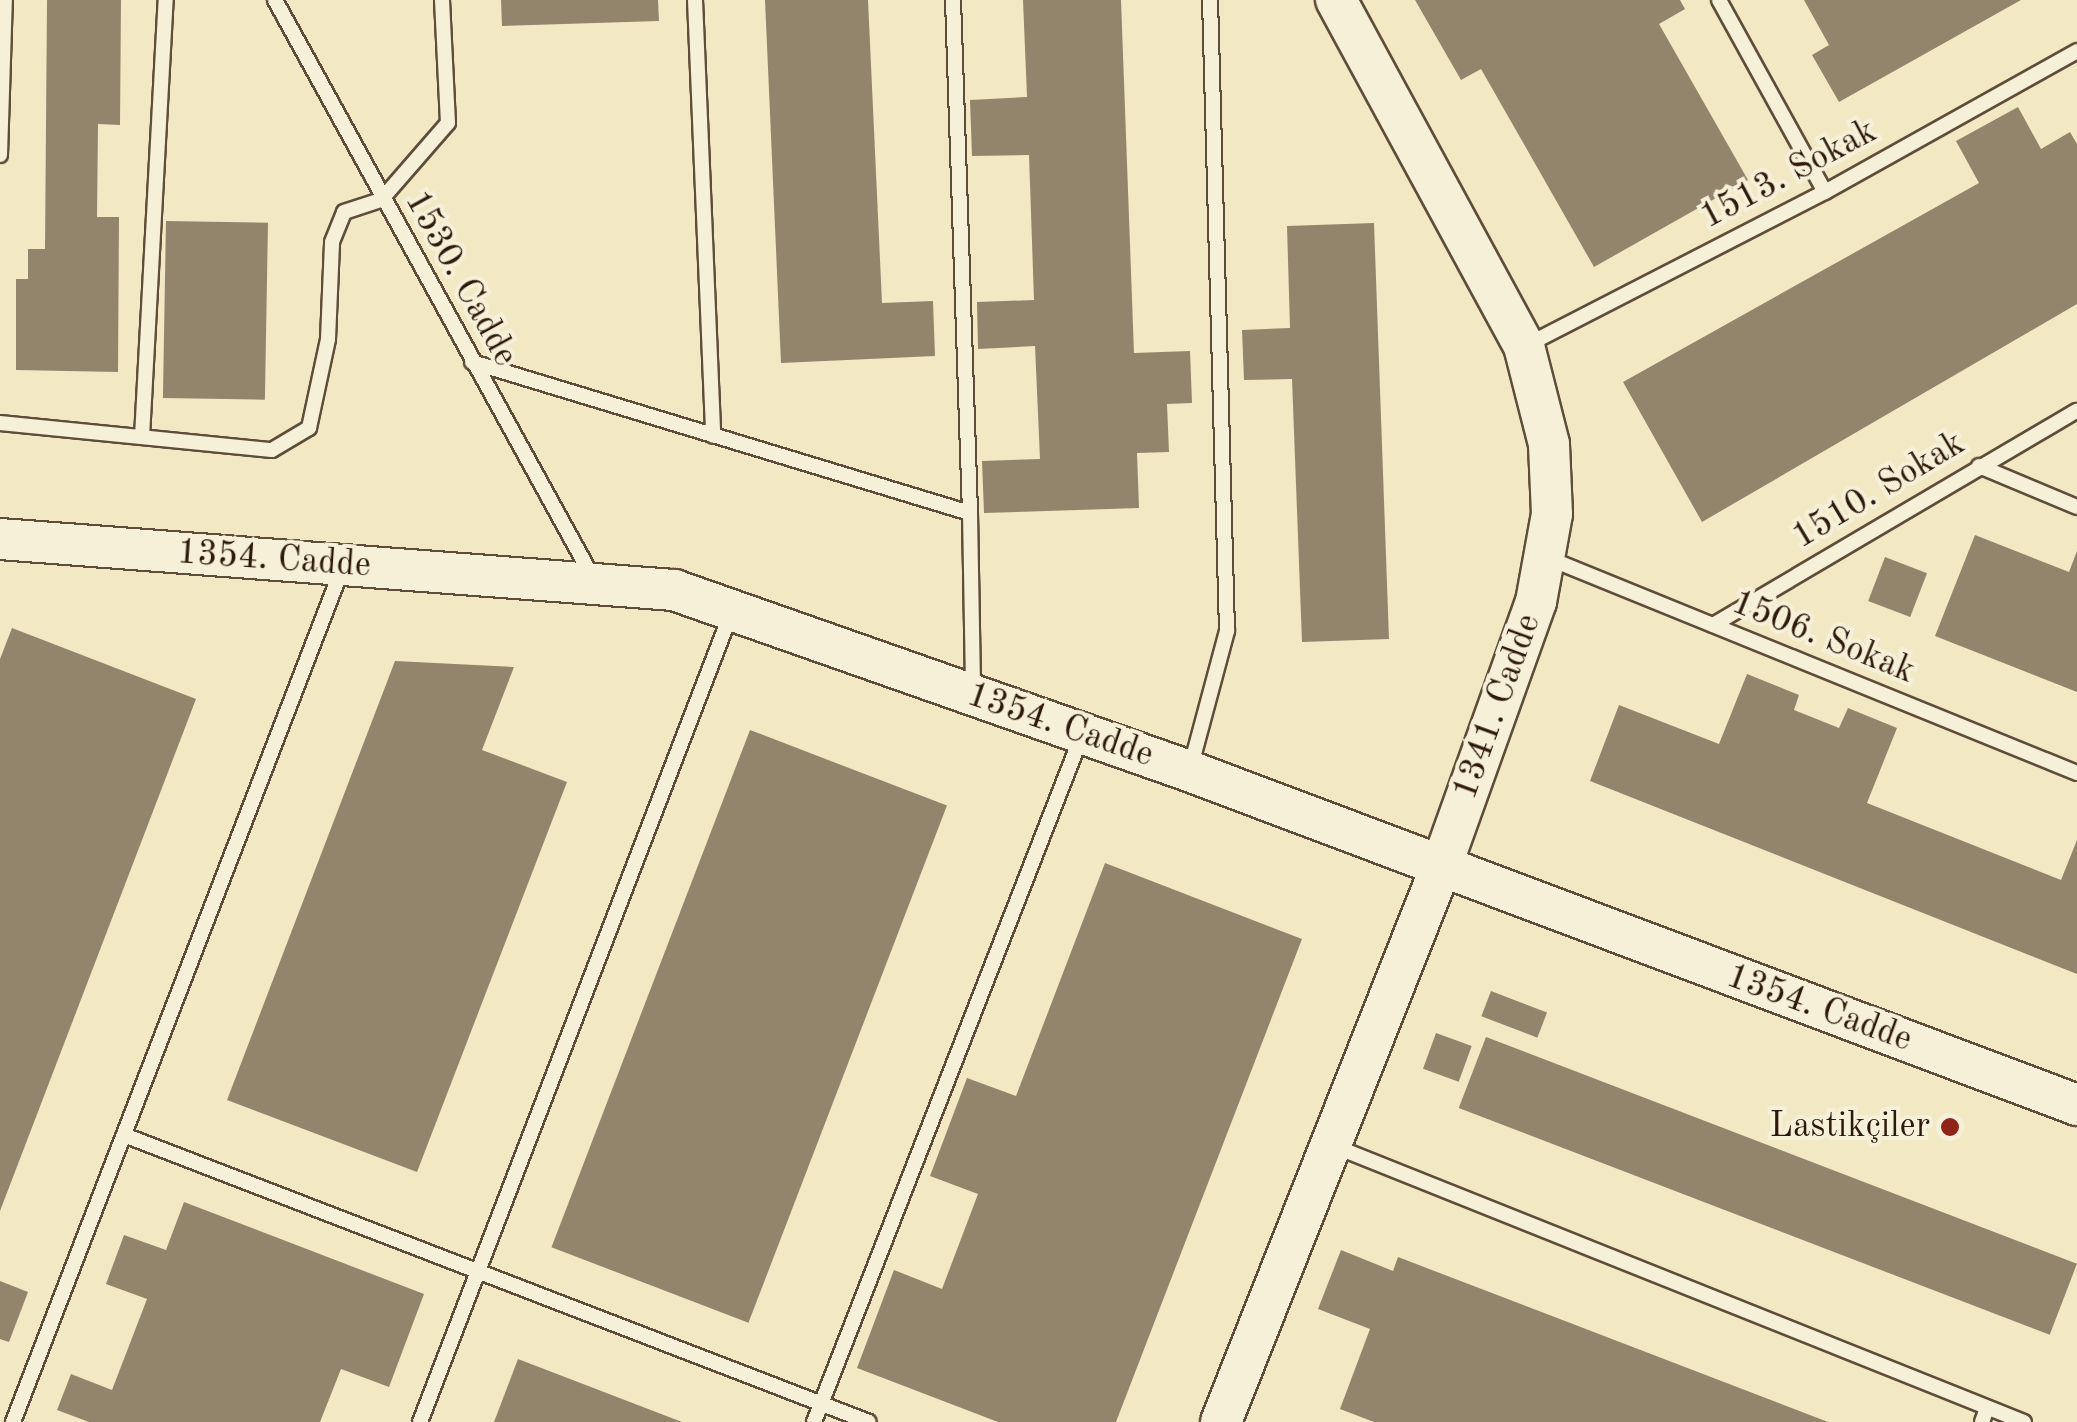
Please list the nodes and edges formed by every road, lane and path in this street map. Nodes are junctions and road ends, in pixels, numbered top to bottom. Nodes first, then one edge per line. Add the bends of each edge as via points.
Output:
1 (5, 0) edge
2 (166, 0) edge
3 (275, 0) edge
4 (442, 0) edge
5 (695, 0) edge
6 (953, 0) edge
7 (1210, 0) edge
8 (1336, 0) edge
9 (1719, 0) edge
10 (2077, 51) edge
11 (0, 155) edge
12 (1826, 192) junction
13 (382, 200) junction
14 (1524, 346) junction
15 (472, 362) junction
16 (2077, 411) edge
17 (0, 423) edge
18 (713, 436) junction
19 (142, 437) junction
20 (1979, 466) junction
21 (2077, 507) edge
22 (970, 512) junction
23 (0, 539) edge
24 (1547, 557) junction
25 (344, 565) junction
26 (596, 584) junction
27 (732, 611) junction
28 (1713, 625) junction
29 (974, 696) junction
30 (1082, 734) junction
31 (1189, 772) junction
32 (2077, 774) edge
33 (1440, 868) junction
34 (2077, 1105) edge
35 (124, 1134) junction
36 (1333, 1146) junction
37 (478, 1270) junction
38 (822, 1402) junction
39 (1984, 1415) edge
40 (13, 1422) edge
41 (420, 1422) edge
42 (814, 1422) edge
43 (869, 1422) edge
44 (1221, 1422) edge
45 (2024, 1422) edge

1 - 11 lane
2 - 19 lane
3 - 13 lane, 1530. Cadde
4 - 13 lane via 448,123
5 - 18 lane
6 - 22 lane
7 - 31 lane via 1228,631
8 - 14 main road, 1341. Cadde
9 - 12 lane
10 - 12 lane, 1513. Sokak
12 - 14 lane, 1513. Sokak
13 - 15 lane, 1530. Cadde
13 - 19 lane via 344,212 332,242 328,339 309,428 272,450
14 - 24 main road, 1341. Cadde via 1549,444
15 - 18 lane
15 - 26 lane, 1530. Cadde
16 - 20 lane, 1510. Sokak
17 - 19 lane
18 - 22 lane
20 - 21 lane
20 - 28 lane, 1510. Sokak
22 - 29 lane
23 - 25 main road, 1354. Cadde
24 - 28 lane, 1506. Sokak
24 - 33 main road, 1341. Cadde
25 - 26 main road, 1354. Cadde
25 - 35 lane
26 - 27 main road, 1354. Cadde via 674,590
27 - 29 main road, 1354. Cadde
27 - 37 lane
28 - 32 lane, 1506. Sokak
29 - 30 main road, 1354. Cadde
30 - 31 main road, 1354. Cadde
30 - 38 lane
31 - 33 main road, 1354. Cadde
33 - 34 main road, 1354. Cadde
33 - 36 main road, 1341. Cadde
35 - 37 lane
35 - 40 lane
36 - 39 lane
36 - 44 main road, 1341. Cadde
37 - 38 lane
37 - 41 lane
38 - 42 lane
38 - 43 lane
39 - 45 lane

